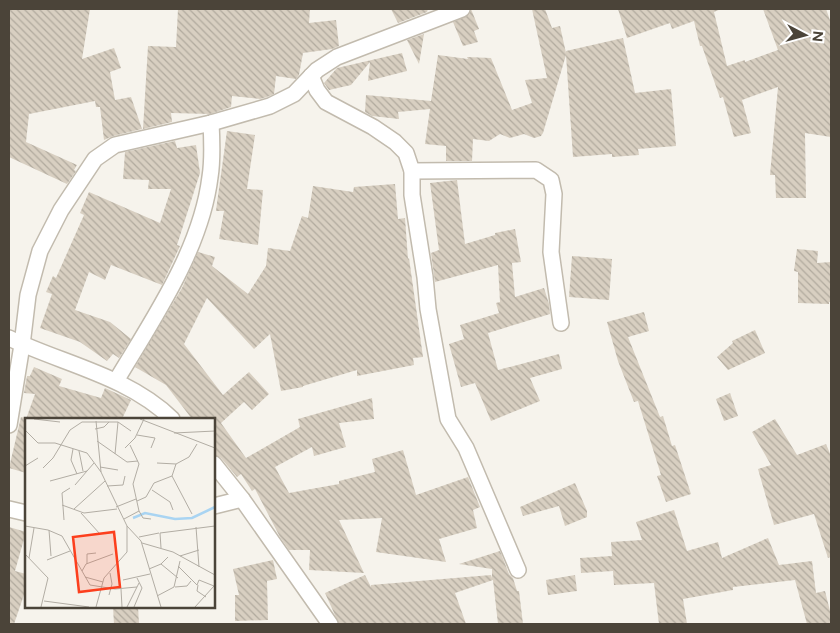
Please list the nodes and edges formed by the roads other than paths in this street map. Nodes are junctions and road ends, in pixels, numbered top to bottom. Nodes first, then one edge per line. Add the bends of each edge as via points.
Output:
1 (462, 9) edge
2 (311, 76) junction
3 (211, 123) junction
4 (412, 171) junction
5 (561, 324) dead end
6 (16, 342) edge
7 (116, 381) junction
8 (171, 418) edge
9 (9, 426) edge
10 (215, 465) edge
11 (242, 498) junction
12 (215, 506) edge
13 (9, 509) edge
14 (25, 513) edge
15 (518, 570) dead end
16 (330, 624) edge

1 - 2 street via 348,51 325,63
2 - 3 street via 286,100
2 - 4 street via 326,102 395,142 406,153
3 - 6 street via 115,145 95,159 61,210 40,251
3 - 7 street via 210,178 196,231 162,304
4 - 5 street via 536,170 552,180 551,252
4 - 15 street via 412,195 429,319 448,419 466,448
6 - 7 street
6 - 9 street
7 - 8 street via 161,408
10 - 11 street
11 - 12 street
11 - 16 street
13 - 14 street

